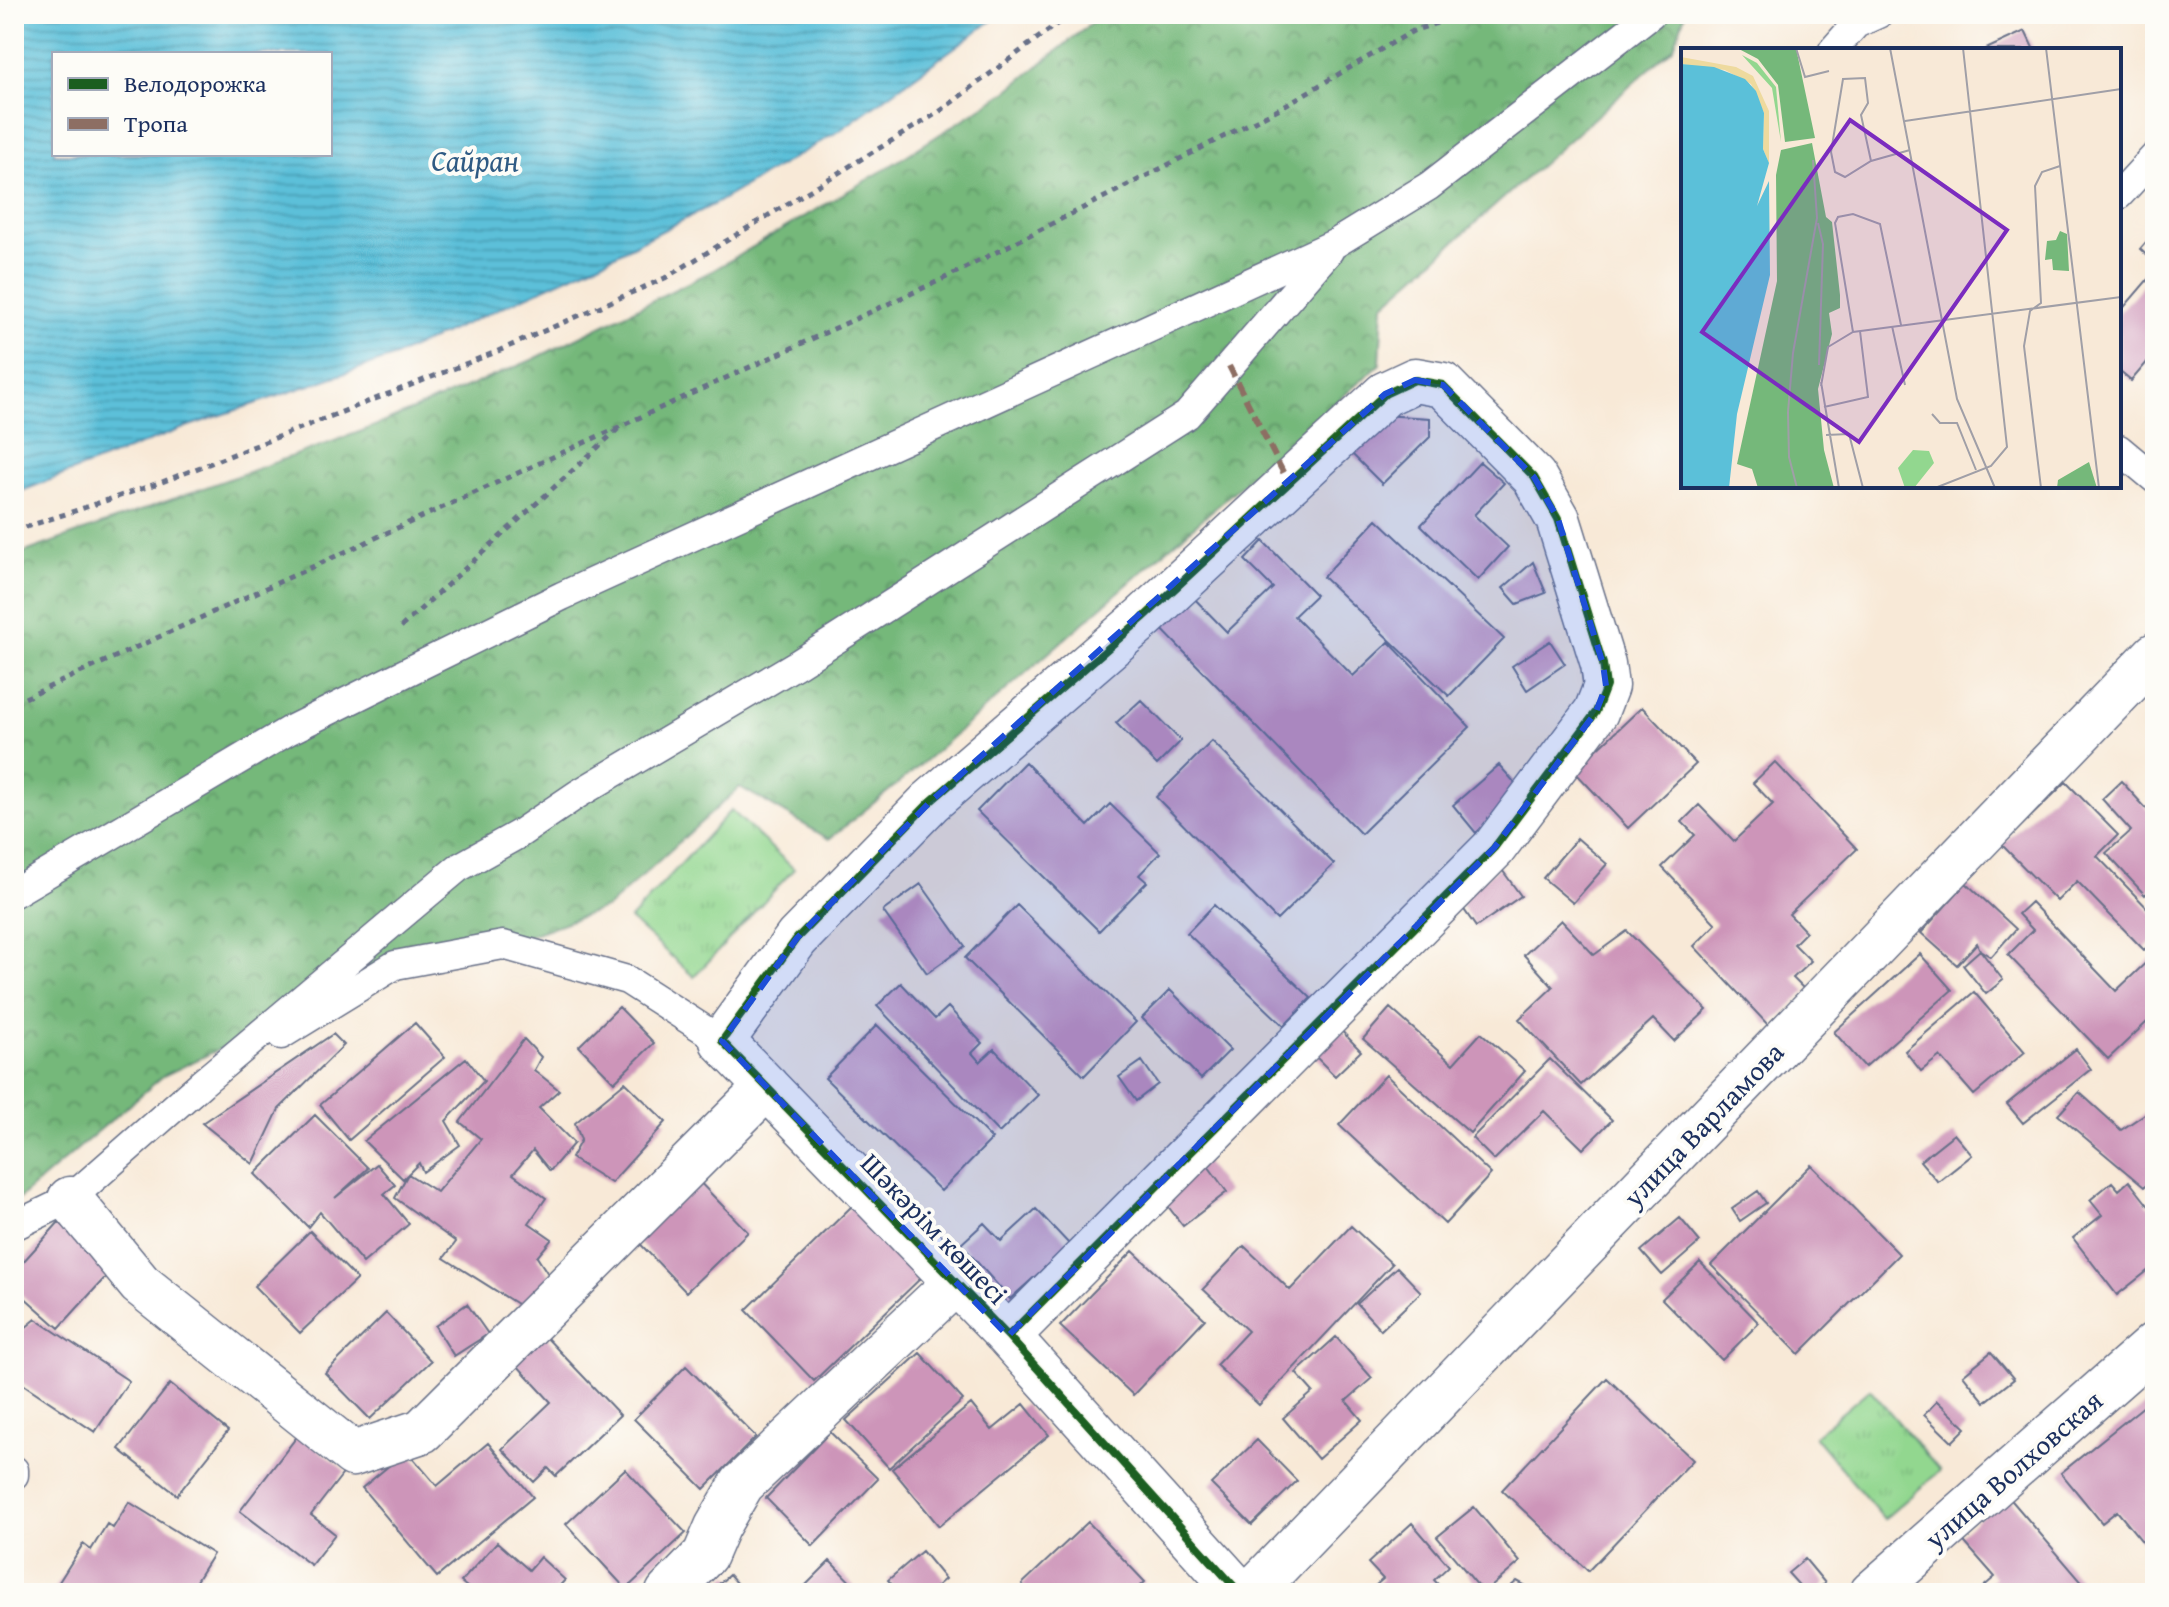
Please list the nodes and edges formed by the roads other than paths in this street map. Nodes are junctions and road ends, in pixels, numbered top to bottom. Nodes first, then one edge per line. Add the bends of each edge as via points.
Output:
1 (1651, 14) edge
2 (1878, 14) edge
3 (1835, 48) edge
4 (2155, 156) edge
5 (2121, 193) edge
6 (1336, 243) junction
7 (2121, 451) edge
8 (2155, 479) edge
9 (2155, 655) edge
10 (14, 893) edge
11 (722, 1041) junction
12 (202, 1083) junction
13 (767, 1087) junction
14 (70, 1199) junction
15 (14, 1226) edge
16 (956, 1282) junction
17 (1008, 1336) junction
18 (2155, 1344) edge
19 (668, 1593) edge
20 (1240, 1593) edge
21 (1251, 1593) edge
22 (1872, 1593) edge

1 - 6 lane via 1429,186
2 - 3 lane via 1856,24
4 - 5 lane
6 - 10 lane via 562,596 288,731
6 - 12 lane via 1187,415 799,663 458,868
7 - 8 lane
9 - 21 street, улица Варламова
11 - 12 lane via 627,980 503,945 395,965
11 - 13 street, Шәкәрім көшесі
11 - 17 street via 797,938 930,802 1143,618 1385,394 1415,380 1443,385 1534,477 1558,519 1603,664 1606,686 1596,712 1494,848
12 - 14 lane
13 - 14 street via 422,1431 353,1454 140,1284
13 - 16 street, Шәкәрім көшесі
14 - 15 lane
16 - 17 street, Шәкәрім көшесі
16 - 19 street via 742,1484 705,1555
17 - 20 street, Шәкәрім көшесі
18 - 22 street, улица Волховская

